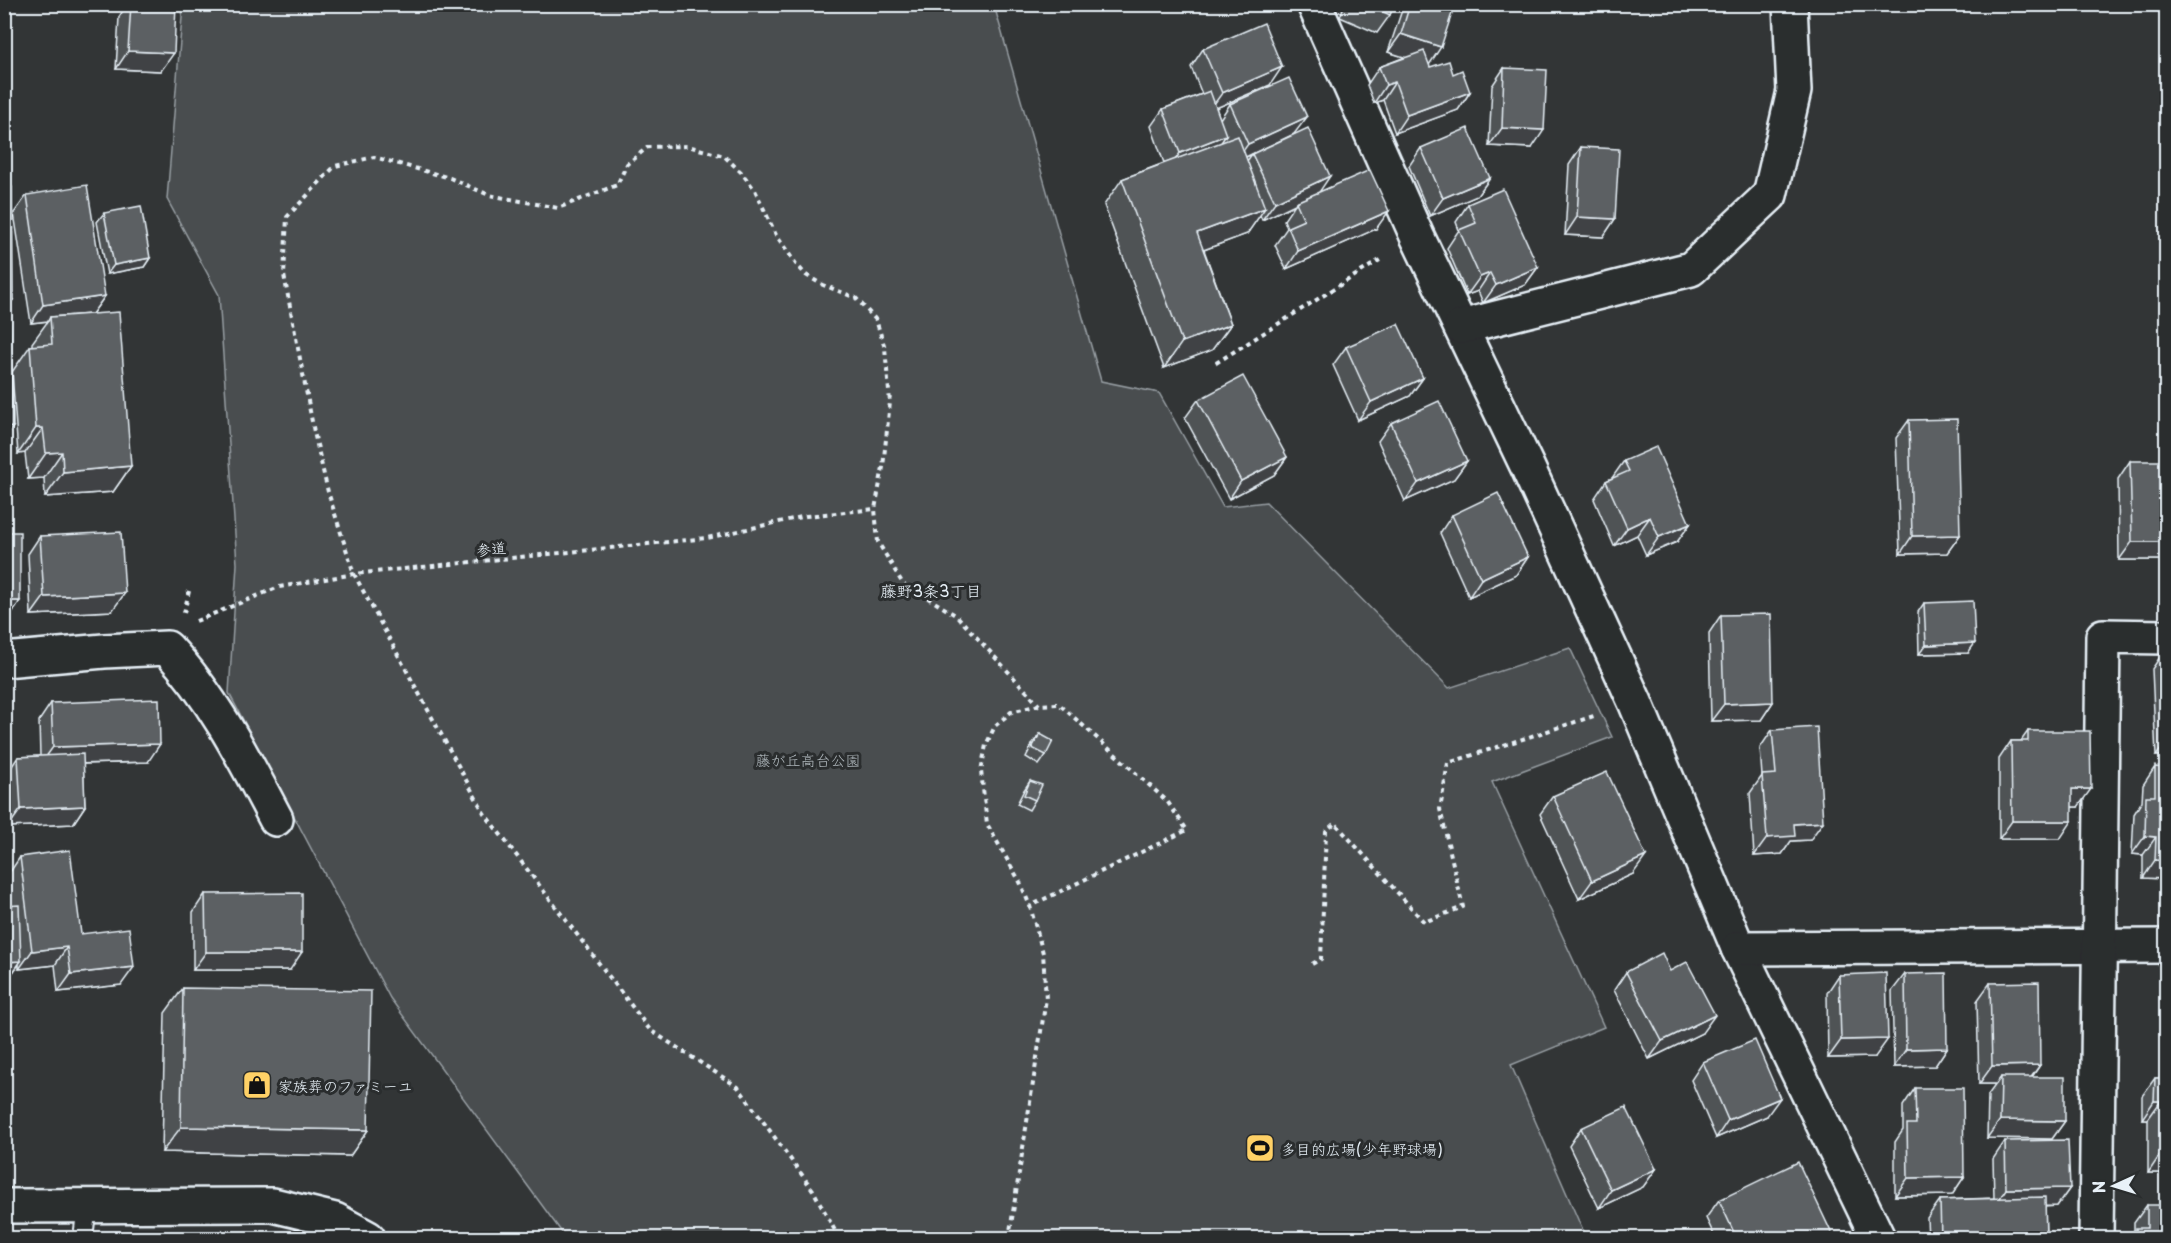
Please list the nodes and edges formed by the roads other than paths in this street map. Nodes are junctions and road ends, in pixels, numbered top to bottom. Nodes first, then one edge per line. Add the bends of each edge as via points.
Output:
1 (1314, 4) edge
2 (1790, 4) edge
3 (1461, 327) junction
4 (2166, 637) edge
5 (4, 660) edge
6 (276, 819) dead end
7 (2098, 946) junction
8 (2166, 946) edge
9 (1738, 948) junction
10 (87, 1205) junction
11 (4, 1206) edge
12 (83, 1239) edge
13 (368, 1239) edge
14 (1878, 1239) edge
15 (2096, 1239) edge

1 - 3 street
2 - 3 street via 1794,91 1770,195 1691,268
3 - 9 street via 1635,702
4 - 7 street via 2103,636
5 - 6 street via 167,648 203,695
7 - 8 street
7 - 9 street
7 - 15 street
9 - 14 street
10 - 11 street
10 - 12 lane
10 - 13 street via 273,1205 335,1220

